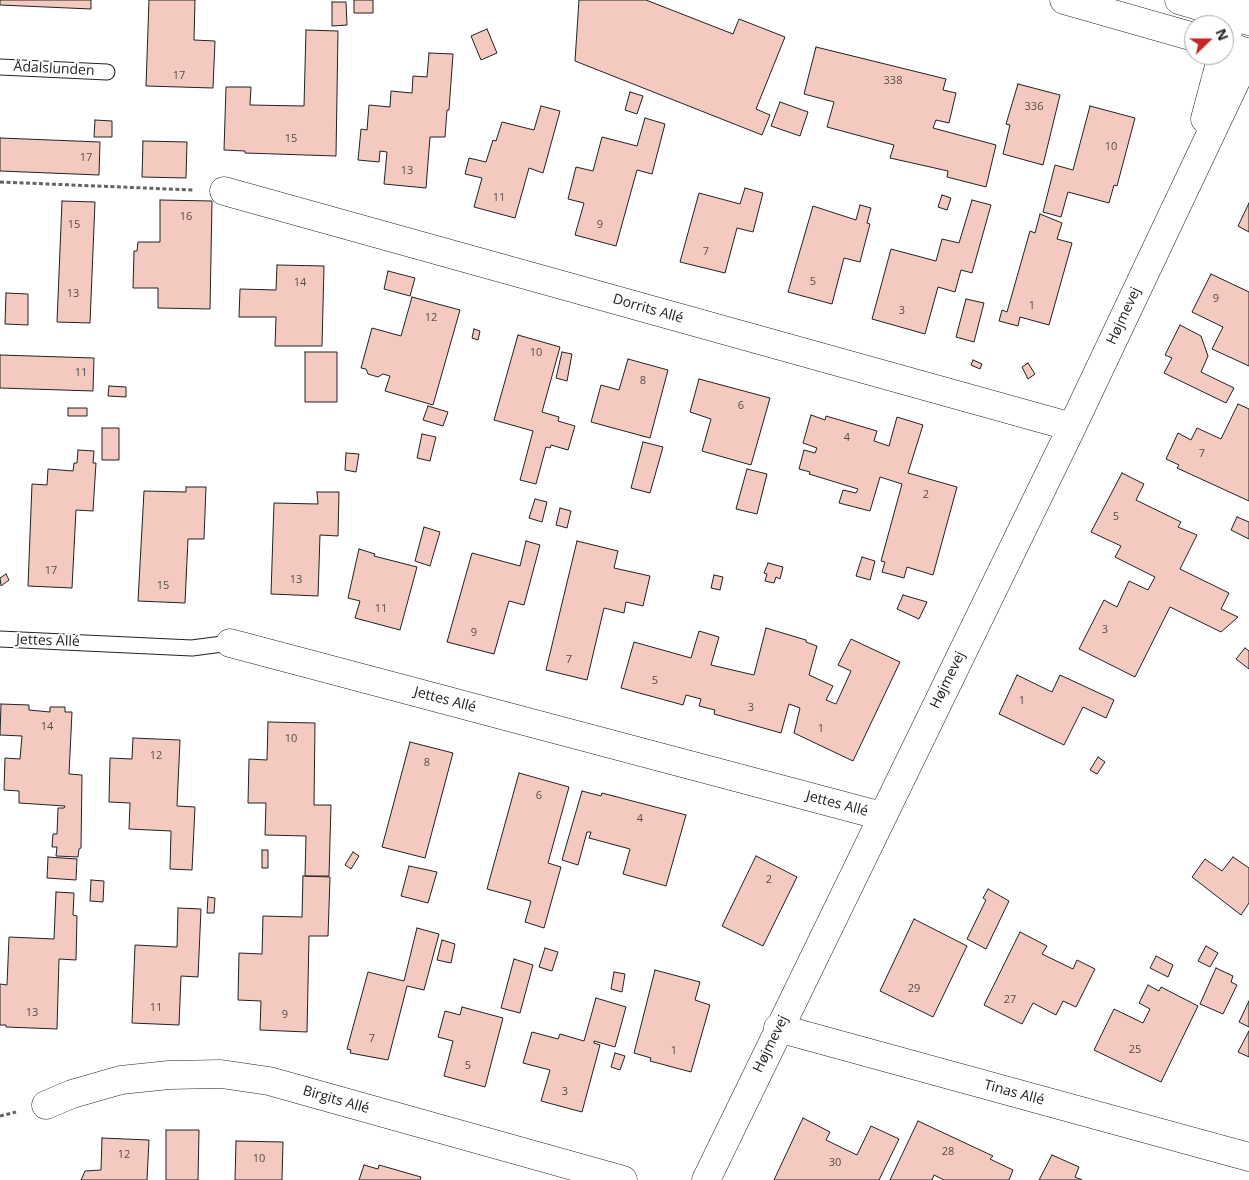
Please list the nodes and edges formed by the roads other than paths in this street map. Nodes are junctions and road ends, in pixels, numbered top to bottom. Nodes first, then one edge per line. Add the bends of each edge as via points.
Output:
1 (1064, 0) edge
2 (1179, 0) edge
3 (1240, 12) edge
4 (1234, 24) edge
5 (1184, 34) edge
6 (1234, 48) edge
7 (1249, 53) edge
8 (1219, 65) edge
9 (0, 67) edge
10 (107, 72) dead end
11 (1188, 179) junction
12 (224, 191) road end
13 (1072, 427) junction
14 (0, 639) edge
15 (230, 643) joint
16 (882, 816) junction
17 (778, 1028) junction
18 (46, 1106) dead end
19 (1249, 1157) edge
20 (623, 1180) edge
21 (706, 1180) edge

1 - 5 street
2 - 3 street
3 - 4 street
6 - 7 street
7 - 11 street, Højmevej
8 - 11 street, Højmevej
9 - 10 lane, Ådalslunden
11 - 13 street, Højmevej
12 - 13 street, Dorrits Allé
13 - 16 street, Højmevej
14 - 15 lane, Jettes Allé via 192,648
15 - 16 street, Jettes Allé
16 - 17 street, Højmevej
17 - 19 street, Tinas Allé
17 - 21 street, Højmevej
18 - 20 street, Birgits Allé via 72,1094 121,1080 221,1074 269,1081

